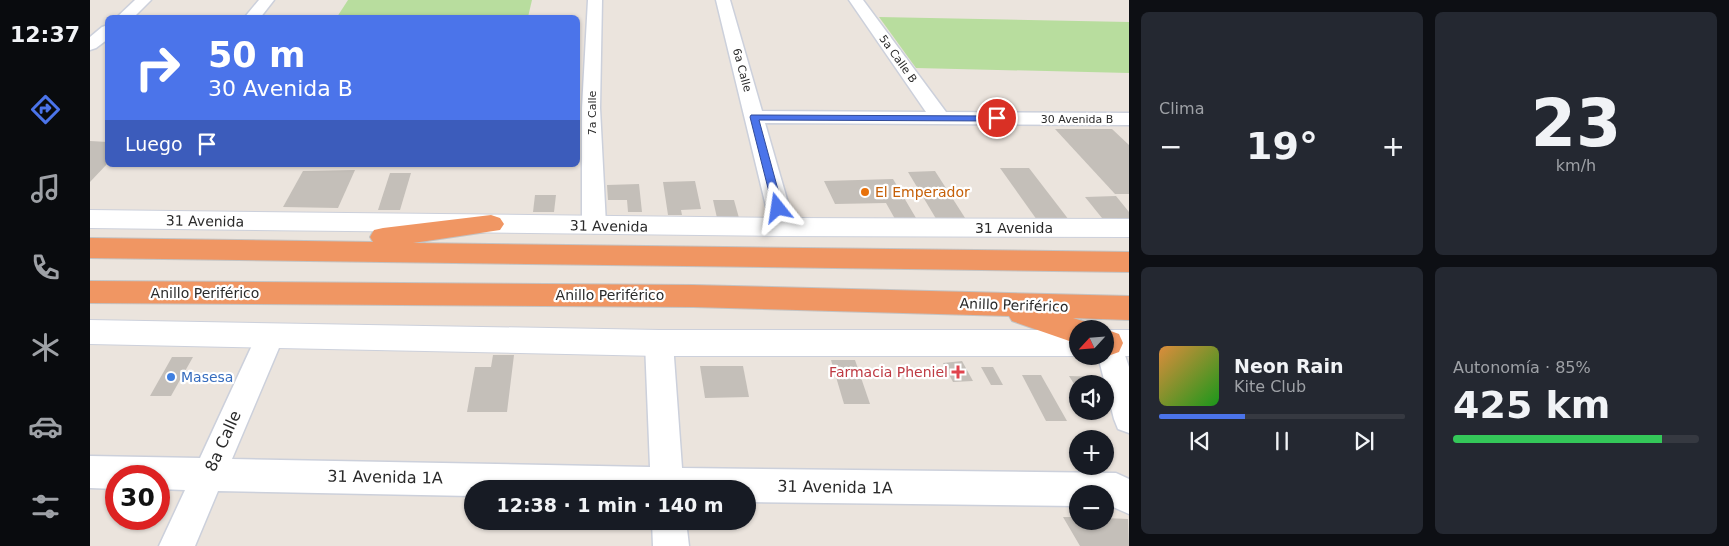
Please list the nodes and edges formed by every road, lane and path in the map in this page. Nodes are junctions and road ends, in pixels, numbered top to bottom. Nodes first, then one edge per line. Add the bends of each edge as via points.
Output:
1 (144, 0) edge
2 (267, 0) edge
3 (595, 0) edge
4 (723, 0) edge
5 (856, 0) edge
6 (126, 15) edge
7 (254, 15) edge
8 (105, 32) edge
9 (90, 45) edge
10 (584, 108) edge
11 (754, 117) junction
12 (940, 118) junction
13 (1129, 119) edge
14 (90, 219) edge
15 (491, 224) junction
16 (594, 225) junction
17 (783, 228) junction
18 (1129, 228) edge
19 (90, 248) edge
20 (276, 250) junction
21 (1129, 262) edge
22 (90, 292) edge
23 (996, 305) junction
24 (1129, 308) edge
25 (1069, 329) edge
26 (90, 332) edge
27 (270, 336) junction
28 (659, 343) junction
29 (1069, 343) edge
30 (1115, 350) edge
31 (1129, 419) edge
32 (90, 472) edge
33 (209, 473) junction
34 (667, 480) edge
35 (464, 481) edge
36 (756, 488) edge
37 (1129, 497) edge
38 (670, 530) edge
39 (177, 546) edge
40 (671, 546) edge

1 - 6 street
2 - 7 street
3 - 10 street, 7a Calle
4 - 11 street, 6a Calle
5 - 12 street, 5a Calle B
8 - 9 street
10 - 16 street, 7a Calle
11 - 12 street, 30 Avenida B
11 - 17 street, 6a Calle
12 - 13 street, 30 Avenida B
14 - 15 street, 31 Avenida
15 - 16 street, 31 Avenida
15 - 20 highway
16 - 17 street, 31 Avenida
17 - 18 street, 31 Avenida
19 - 20 highway
20 - 21 highway
22 - 23 highway, Anillo Periférico via 693,296
23 - 24 highway, Anillo Periférico
23 - 25 highway
26 - 27 street
27 - 28 street
27 - 33 street, 8a Calle
28 - 29 street
28 - 34 street
30 - 31 street
32 - 33 street, 31 Avenida 1A
33 - 35 street, 31 Avenida 1A
33 - 39 street, 8a Calle
36 - 37 street, 31 Avenida 1A via 1116,490
38 - 40 street

